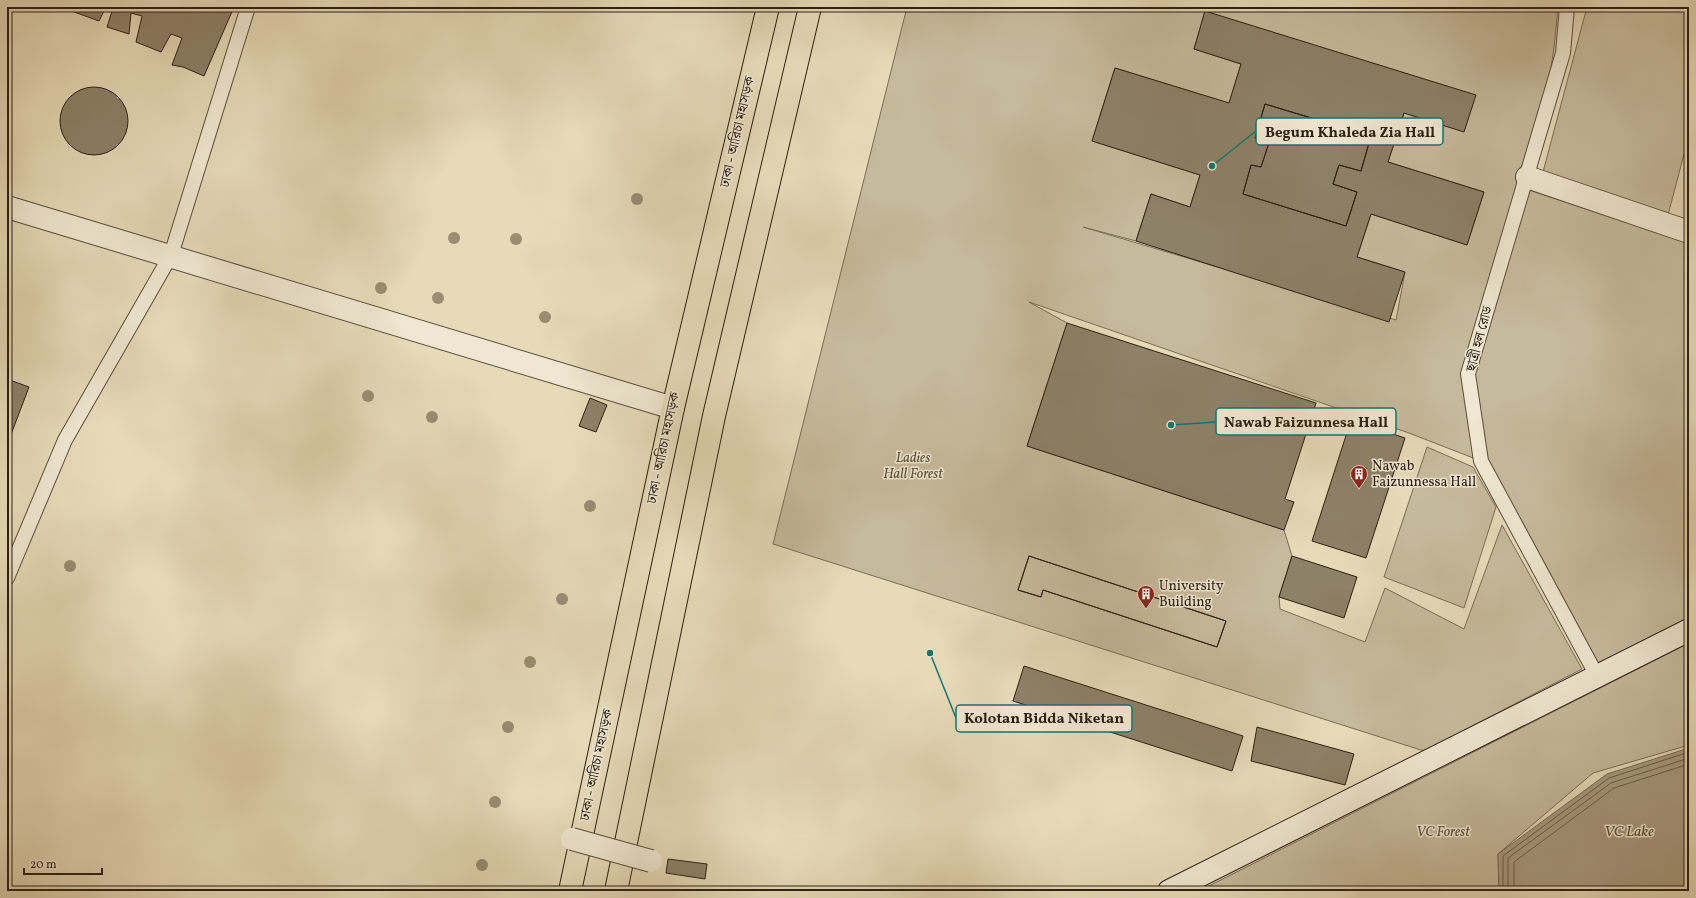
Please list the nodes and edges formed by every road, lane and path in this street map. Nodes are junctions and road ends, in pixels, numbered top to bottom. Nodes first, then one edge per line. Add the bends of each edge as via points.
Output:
1 (248, 7) edge
2 (768, 7) edge
3 (810, 7) edge
4 (1567, 7) edge
5 (1527, 177) junction
6 (7, 207) edge
7 (1689, 232) edge
8 (170, 255) junction
9 (673, 408) junction
10 (7, 578) edge
11 (1689, 630) edge
12 (1597, 676) junction
13 (572, 839) dead end
14 (651, 861) dead end
15 (570, 891) edge
16 (616, 891) edge
17 (1169, 891) edge

1 - 8 lane
2 - 9 highway, ঢাকা - আরিচা মহাসড়ক
3 - 16 highway via 714,416
4 - 5 lane, ছাত্রী হল রোড via 1563,53
5 - 7 street
5 - 12 lane, ছাত্রী হল রোড via 1468,374 1481,461
6 - 8 street
8 - 9 street
8 - 10 lane via 65,440
9 - 15 highway, ঢাকা - আরিচা মহাসড়ক
11 - 12 street
12 - 17 street
13 - 14 street, bridge

